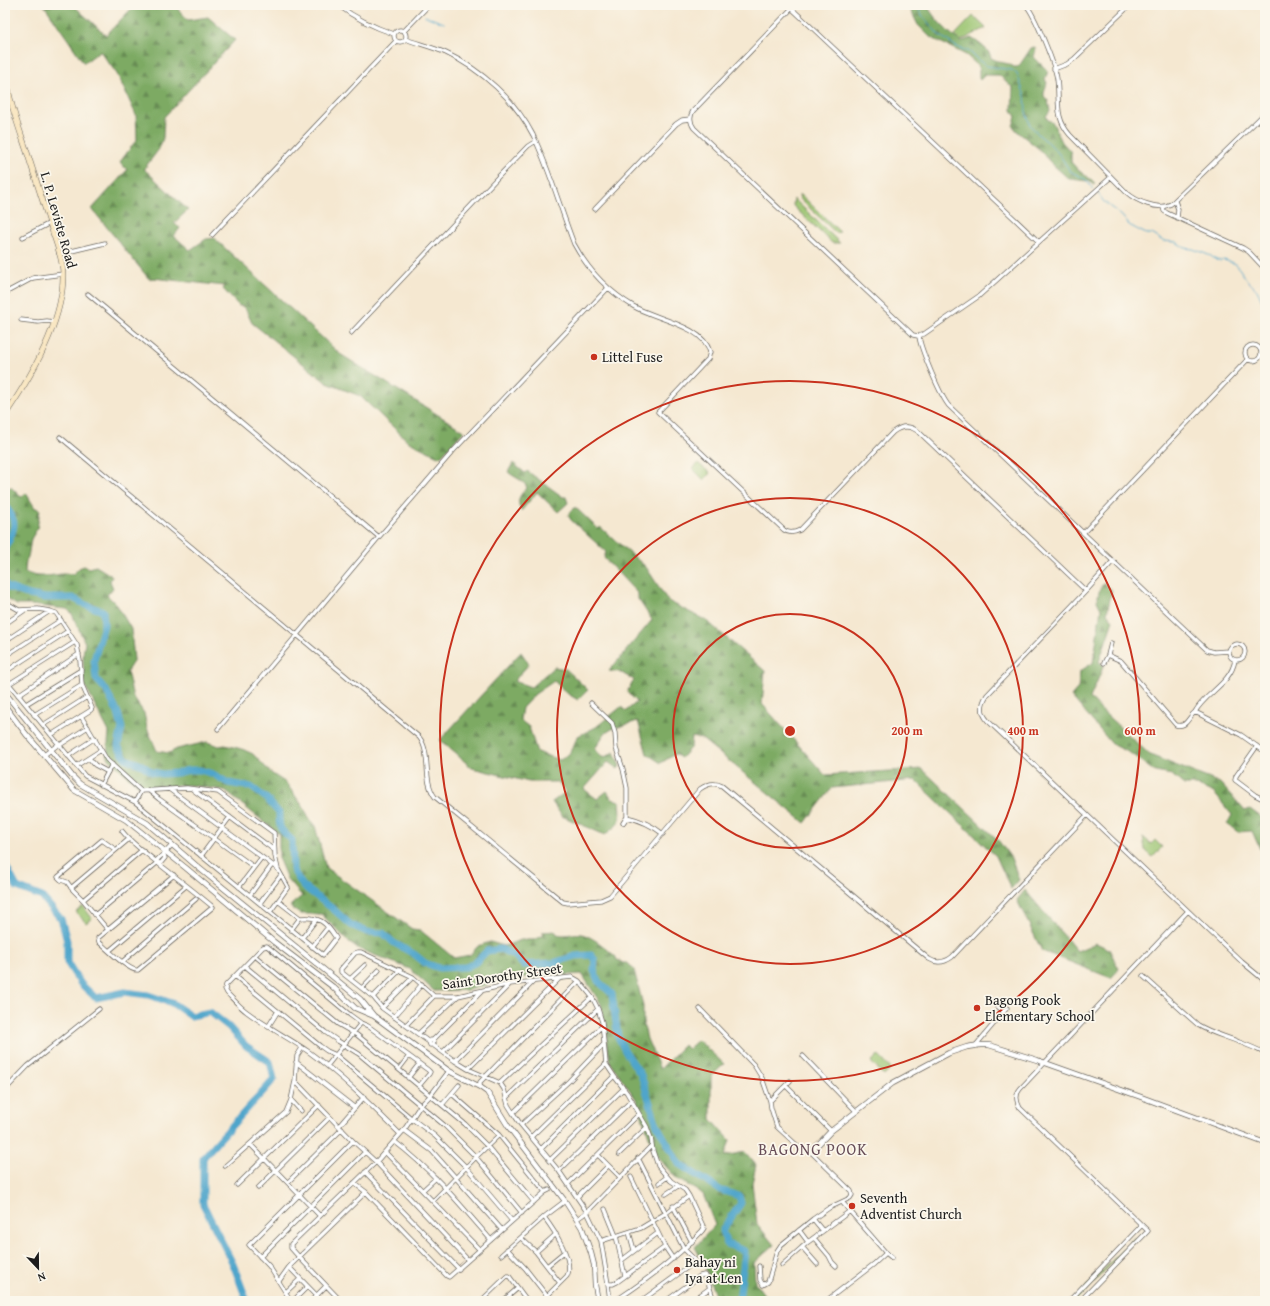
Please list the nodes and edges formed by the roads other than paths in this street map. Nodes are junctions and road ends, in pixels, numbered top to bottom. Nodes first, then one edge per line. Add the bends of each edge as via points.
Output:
1 (338, 5) edge
2 (429, 5) edge
3 (788, 5) edge
4 (1026, 5) edge
5 (1130, 5) edge
6 (793, 7) edge
7 (404, 31) junction
8 (394, 34) junction
9 (405, 39) junction
10 (396, 41) junction
11 (1054, 68) junction
12 (5, 70) edge
13 (1265, 113) edge
14 (690, 119) junction
15 (536, 141) junction
16 (1112, 177) junction
17 (1175, 201) junction
18 (1163, 207) junction
19 (595, 209) dead end
20 (1177, 218) junction
21 (50, 223) junction
22 (212, 235) dead end
23 (23, 237) dead end
24 (1040, 242) junction
25 (105, 243) dead end
26 (60, 254) junction
27 (1265, 269) edge
28 (63, 274) junction
29 (608, 288) junction
30 (5, 293) edge
31 (88, 294) dead end
32 (21, 320) dead end
33 (54, 322) junction
34 (350, 333) dead end
35 (919, 336) junction
36 (1248, 359) junction
37 (5, 415) edge
38 (60, 437) dead end
39 (1083, 532) junction
40 (378, 537) junction
41 (1113, 561) junction
42 (1086, 590) junction
43 (5, 602) edge
44 (9, 605) junction
45 (5, 608) edge
46 (26, 610) junction
47 (50, 611) junction
48 (61, 620) junction
49 (5, 624) edge
50 (68, 631) junction
51 (297, 635) junction
52 (5, 641) edge
53 (75, 642) junction
54 (1111, 643) dead end
55 (1228, 651) junction
56 (79, 654) junction
57 (1108, 655) junction
58 (5, 656) edge
59 (1235, 660) junction
60 (1104, 663) dead end
61 (81, 670) junction
62 (5, 672) edge
63 (5, 679) edge
64 (9, 684) junction
65 (82, 685) junction
66 (5, 693) edge
67 (18, 695) junction
68 (87, 697) junction
69 (591, 703) dead end
70 (26, 704) junction
71 (5, 706) edge
72 (1195, 712) junction
73 (34, 715) junction
74 (81, 716) junction
75 (43, 725) junction
76 (88, 727) junction
77 (218, 729) dead end
78 (51, 735) junction
79 (95, 738) junction
80 (58, 744) junction
81 (1257, 746) junction
82 (51, 749) junction
83 (101, 750) junction
84 (1265, 752) edge
85 (44, 755) junction
86 (68, 756) junction
87 (89, 758) junction
88 (112, 764) junction
89 (76, 766) junction
90 (108, 772) junction
91 (101, 785) junction
92 (169, 789) junction
93 (192, 789) junction
94 (148, 790) junction
95 (140, 791) junction
96 (1265, 800) edge
97 (135, 802) junction
98 (1087, 815) junction
99 (230, 817) junction
100 (627, 817) junction
101 (623, 823) dead end
102 (222, 828) junction
103 (122, 831) dead end
104 (663, 834) junction
105 (128, 839) junction
106 (214, 839) junction
107 (172, 845) junction
108 (116, 850) junction
109 (142, 850) junction
110 (274, 850) junction
111 (165, 853) junction
112 (201, 856) junction
113 (262, 857) junction
114 (158, 862) junction
115 (272, 865) junction
116 (254, 867) junction
117 (278, 869) junction
118 (174, 875) junction
119 (281, 875) junction
120 (186, 886) dead end
121 (239, 887) junction
122 (72, 888) junction
123 (250, 895) junction
124 (196, 899) dead end
125 (82, 900) junction
126 (278, 901) junction
127 (260, 903) dead end
128 (1188, 911) junction
129 (270, 912) junction
130 (95, 915) junction
131 (300, 918) junction
132 (316, 920) dead end
133 (328, 927) junction
134 (108, 930) junction
135 (291, 930) junction
136 (302, 938) junction
137 (312, 947) junction
138 (109, 950) junction
139 (255, 956) junction
140 (122, 962) junction
141 (245, 966) junction
142 (365, 966) dead end
143 (379, 970) dead end
144 (400, 970) junction
145 (235, 976) junction
146 (1143, 976) dead end
147 (413, 977) junction
148 (350, 979) junction
149 (559, 979) junction
150 (534, 981) junction
151 (579, 981) junction
152 (1265, 981) edge
153 (422, 984) junction
154 (510, 984) junction
155 (362, 988) junction
156 (481, 991) junction
157 (434, 996) junction
158 (458, 996) junction
159 (372, 997) junction
160 (592, 997) junction
161 (995, 1004) dead end
162 (382, 1008) junction
163 (1006, 1008) dead end
164 (99, 1009) dead end
165 (598, 1009) junction
166 (700, 1009) dead end
167 (278, 1011) junction
168 (1003, 1011) junction
169 (374, 1016) junction
170 (394, 1017) junction
171 (361, 1023) junction
172 (406, 1025) junction
173 (602, 1026) junction
174 (268, 1027) junction
175 (353, 1033) junction
176 (418, 1034) junction
177 (431, 1042) junction
178 (344, 1044) junction
179 (604, 1044) junction
180 (976, 1045) junction
181 (302, 1048) junction
182 (442, 1052) junction
183 (1265, 1053) edge
184 (335, 1055) junction
185 (409, 1056) junction
186 (802, 1056) dead end
187 (296, 1062) junction
188 (455, 1062) junction
189 (1044, 1063) junction
190 (419, 1064) junction
191 (606, 1064) junction
192 (327, 1066) junction
193 (398, 1069) junction
194 (468, 1069) junction
195 (449, 1071) junction
196 (486, 1076) junction
197 (614, 1076) junction
198 (408, 1078) junction
199 (295, 1081) junction
200 (790, 1081) dead end
201 (500, 1082) junction
202 (459, 1085) dead end
203 (418, 1086) junction
204 (786, 1086) junction
205 (480, 1087) junction
206 (624, 1088) junction
207 (5, 1090) edge
208 (452, 1094) junction
209 (430, 1096) junction
210 (364, 1097) junction
211 (506, 1098) junction
212 (291, 1100) junction
213 (632, 1100) junction
214 (770, 1101) junction
215 (319, 1105) junction
216 (442, 1105) junction
217 (420, 1106) junction
218 (355, 1108) junction
219 (301, 1111) dead end
220 (856, 1111) junction
221 (513, 1113) junction
222 (639, 1114) junction
223 (330, 1117) junction
224 (411, 1118) junction
225 (522, 1125) junction
226 (647, 1127) junction
227 (341, 1128) junction
228 (404, 1130) junction
229 (831, 1131) junction
230 (400, 1134) junction
231 (499, 1136) junction
232 (531, 1137) junction
233 (353, 1141) junction
234 (394, 1141) junction
235 (1265, 1143) edge
236 (250, 1144) junction
237 (652, 1145) junction
238 (487, 1146) junction
239 (541, 1149) junction
240 (365, 1152) junction
241 (385, 1152) junction
242 (811, 1152) junction
243 (619, 1154) dead end
244 (598, 1155) junction
245 (476, 1156) junction
246 (264, 1158) junction
247 (638, 1158) junction
248 (549, 1161) junction
249 (376, 1162) junction
250 (226, 1166) dead end
251 (608, 1166) junction
252 (466, 1167) junction
253 (276, 1170) junction
254 (365, 1172) junction
255 (559, 1172) junction
256 (620, 1177) junction
257 (631, 1177) dead end
258 (667, 1177) junction
259 (436, 1178) junction
260 (456, 1178) junction
261 (288, 1182) junction
262 (354, 1182) junction
263 (659, 1183) dead end
264 (568, 1184) junction
265 (237, 1185) dead end
266 (678, 1186) junction
267 (258, 1188) dead end
268 (446, 1188) junction
269 (423, 1190) junction
270 (549, 1190) dead end
271 (366, 1192) junction
272 (545, 1192) junction
273 (299, 1194) junction
274 (666, 1194) dead end
275 (689, 1196) junction
276 (577, 1197) junction
277 (433, 1201) junction
278 (565, 1201) junction
279 (534, 1202) junction
280 (842, 1202) junction
281 (311, 1206) junction
282 (673, 1206) junction
283 (605, 1209) dead end
284 (850, 1211) junction
285 (587, 1212) junction
286 (522, 1213) junction
287 (666, 1213) junction
288 (320, 1216) junction
289 (544, 1217) junction
290 (577, 1219) junction
291 (813, 1219) junction
292 (652, 1220) junction
293 (512, 1221) junction
294 (1142, 1225) junction
295 (502, 1230) junction
296 (799, 1230) junction
297 (823, 1231) junction
298 (629, 1232) junction
299 (658, 1233) junction
300 (556, 1234) junction
301 (616, 1236) junction
302 (521, 1238) junction
303 (814, 1238) junction
304 (491, 1240) junction
305 (601, 1241) junction
306 (692, 1242) junction
307 (808, 1242) junction
308 (665, 1247) junction
309 (802, 1247) junction
310 (479, 1249) junction
311 (507, 1249) junction
312 (634, 1250) junction
313 (684, 1250) junction
314 (536, 1252) junction
315 (564, 1252) junction
316 (886, 1253) junction
317 (501, 1255) dead end
318 (260, 1257) junction
319 (299, 1257) junction
320 (892, 1258) dead end
321 (673, 1259) junction
322 (468, 1260) junction
323 (622, 1260) junction
324 (817, 1264) dead end
325 (782, 1265) dead end
326 (547, 1266) junction
327 (759, 1266) dead end
328 (836, 1266) dead end
329 (289, 1267) junction
330 (459, 1269) junction
331 (625, 1276) junction
332 (300, 1278) junction
333 (279, 1281) junction
334 (560, 1283) junction
335 (608, 1284) junction
336 (307, 1286) junction
337 (326, 1286) junction
338 (518, 1288) junction
339 (710, 1288) junction
340 (286, 1292) junction
341 (317, 1295) junction
342 (547, 1296) junction
343 (526, 1300) edge
344 (292, 1301) edge
345 (311, 1301) edge
346 (322, 1301) edge
347 (341, 1301) edge
348 (480, 1301) edge
349 (503, 1301) edge
350 (542, 1301) edge
351 (598, 1301) edge
352 (610, 1301) edge
353 (613, 1301) edge
354 (641, 1301) edge
355 (666, 1301) edge
356 (692, 1301) edge
357 (714, 1301) edge
358 (826, 1301) edge
359 (1069, 1301) edge
360 (1080, 1301) edge

1 - 8 street via 371,25
2 - 7 street
3 - 6 street
4 - 11 street via 1034,18
5 - 11 street via 1074,59
6 - 14 street via 693,111
6 - 24 street
7 - 8 street via 398,30
7 - 9 street
8 - 10 street
9 - 10 street via 402,42
9 - 15 street via 447,54 482,76 513,106
10 - 22 street
11 - 16 street via 1062,124
12 - 21 main road, L. P. Leviste Road via 13,109
13 - 17 street
14 - 19 street via 676,124
14 - 35 street via 694,128 912,334
15 - 29 street via 574,244 584,261
15 - 34 street via 510,164
16 - 18 street via 1132,197
16 - 24 street
17 - 18 street
17 - 20 street via 1178,209
18 - 20 street via 1165,212
20 - 27 street via 1245,249
21 - 23 street
21 - 26 main road, L. P. Leviste Road
24 - 35 street via 977,297
25 - 26 street
26 - 28 main road, L. P. Leviste Road
28 - 30 street via 33,278
28 - 33 main road, L. P. Leviste Road
29 - 40 street via 468,435
29 - 42 street via 638,309 688,329 709,348 708,359 658,412 786,532 797,532 803,527 893,432 909,427 920,433
31 - 40 street
32 - 33 street
33 - 37 main road, L. P. Leviste Road via 34,371
35 - 39 street via 921,347 942,396 949,406
36 - 36 street via 1259,359 1262,353 1259,347 1253,345 1247,348 1245,354
36 - 39 street
38 - 51 street
39 - 41 street
40 - 51 street
41 - 42 street
41 - 55 street via 1207,650
42 - 98 street via 987,695 982,708 988,721
43 - 44 street
44 - 45 street
44 - 46 street
46 - 47 street
46 - 49 street
47 - 48 street via 56,613
47 - 52 street
48 - 50 street
48 - 58 street
50 - 53 street
50 - 62 street
51 - 77 street
51 - 104 street via 420,738 435,797 560,901 568,903 608,898
53 - 56 street
53 - 64 street
54 - 57 street
55 - 59 street via 1230,657
55 - 59 street via 1234,644 1239,643 1243,646 1245,655 1240,660
56 - 61 street
56 - 67 street
57 - 60 street
57 - 72 street via 1120,661 1176,725 1185,724
59 - 72 street via 1229,675
61 - 65 street
61 - 70 street
63 - 64 street
64 - 67 street
65 - 68 street
65 - 73 street
66 - 82 street
67 - 70 street
68 - 74 street via 92,707
68 - 75 street
69 - 100 street via 614,727 616,748 626,781
70 - 73 street
71 - 85 street
72 - 81 street
73 - 75 street
74 - 76 street
74 - 78 street
75 - 78 street
76 - 79 street
76 - 80 street
78 - 80 street
79 - 83 street
79 - 86 street
80 - 82 street
80 - 86 street
81 - 84 street
81 - 96 street via 1234,779
82 - 85 street
82 - 107 street via 80,784 148,823
83 - 87 street
83 - 88 street
85 - 111 street via 74,790 126,820
86 - 89 street
87 - 89 street
87 - 90 street via 95,765
88 - 90 street
88 - 95 street
89 - 91 street via 85,776
90 - 91 street
91 - 97 street
92 - 93 street
92 - 94 street
92 - 102 street
93 - 99 street
93 - 110 street via 218,792 274,833
94 - 95 street
94 - 106 street
95 - 97 street
97 - 112 street
98 - 104 street via 952,958 939,963 929,959 720,785 710,784 700,789
98 - 128 street
99 - 102 street
99 - 110 street
100 - 101 street
100 - 104 street via 643,822
102 - 106 street
102 - 113 street
103 - 105 street
105 - 108 street
105 - 109 street
106 - 112 street
106 - 116 street
107 - 111 street
107 - 169 street via 360,999
108 - 122 street
108 - 122 street via 102,840 59,876 59,879 67,882
109 - 114 street
109 - 125 street
110 - 117 street
111 - 114 street via 165,858
111 - 169 street via 333,987 355,1008
112 - 121 street
113 - 115 street
113 - 116 street
114 - 118 street
114 - 130 street
115 - 117 street
115 - 123 street
116 - 121 street
117 - 119 street
118 - 134 street
118 - 140 street via 213,907 138,970
119 - 126 street via 288,887
119 - 127 street
120 - 138 street
121 - 123 street
122 - 125 street
123 - 129 street
124 - 140 street
125 - 130 street
126 - 129 street
126 - 131 street
128 - 152 street
128 - 189 street
129 - 135 street
130 - 134 street
131 - 133 street via 319,919
131 - 135 street
132 - 136 street
133 - 137 street
133 - 137 street via 336,938 323,956
134 - 138 street via 98,938
135 - 136 street
136 - 137 street
138 - 140 street
139 - 141 street
139 - 171 street via 263,947 268,947
139 - 175 street via 338,1024
141 - 145 street
141 - 178 street via 325,1032
142 - 148 street
143 - 155 street
144 - 147 street, Saint Dorothy Street
144 - 148 street, Saint Dorothy Street via 358,952 341,969 341,972
144 - 159 street
145 - 167 street
145 - 174 street via 226,985 226,991 245,1011
146 - 183 street via 1198,1025
147 - 153 street, Saint Dorothy Street
147 - 162 street
148 - 155 street
149 - 150 street, Saint Dorothy Street
149 - 151 street, Saint Dorothy Street via 572,977
149 - 194 street
150 - 154 street, Saint Dorothy Street
150 - 188 street
151 - 160 street, Saint Dorothy Street
151 - 196 street
153 - 157 street, Saint Dorothy Street
153 - 170 street
154 - 156 street, Saint Dorothy Street
154 - 182 street
155 - 159 street
156 - 158 street, Saint Dorothy Street
156 - 177 street
157 - 158 street, Saint Dorothy Street
157 - 172 street
158 - 176 street
159 - 162 street
160 - 165 street, Saint Dorothy Street
160 - 201 street
161 - 168 street
162 - 170 street
163 - 168 street
164 - 207 street via 28,1066
165 - 173 street, Saint Dorothy Street
165 - 211 street
166 - 214 street via 754,1065 762,1078
167 - 174 street
167 - 184 street
168 - 180 street
169 - 195 street
170 - 172 street
171 - 175 street
171 - 185 street
172 - 176 street
173 - 179 street, Saint Dorothy Street
173 - 221 street
174 - 181 street
175 - 178 street
175 - 193 street
176 - 177 street
177 - 182 street
178 - 184 street
178 - 217 street
179 - 191 street, Saint Dorothy Street
179 - 225 street
180 - 189 street via 989,1045
180 - 220 street via 949,1053 903,1077 884,1088
181 - 187 street
181 - 192 street
182 - 188 street
184 - 192 street
184 - 224 street
185 - 190 street
185 - 193 street
186 - 220 street
187 - 199 street
187 - 218 street
188 - 194 street
189 - 235 street
189 - 294 street via 1018,1091 1016,1098 1019,1107
190 - 198 street
190 - 203 street via 430,1072
191 - 197 street, Saint Dorothy Street
191 - 232 street
192 - 210 street
193 - 198 street
194 - 196 street
195 - 205 street
195 - 209 street
196 - 201 street
196 - 205 street via 480,1082
197 - 206 street, Saint Dorothy Street
197 - 239 street
198 - 203 street
199 - 212 street
199 - 215 street
200 - 204 street
201 - 211 street
202 - 208 street
203 - 209 street
204 - 214 street
204 - 229 street
205 - 278 street via 487,1092 508,1126
206 - 213 street, Saint Dorothy Street
206 - 248 street
208 - 216 street
208 - 231 street
209 - 216 street
209 - 217 street
210 - 218 street
210 - 230 street
211 - 221 street
212 - 219 street
212 - 236 street via 286,1112
213 - 222 street, Saint Dorothy Street
213 - 255 street
214 - 242 street via 777,1127 800,1148
215 - 223 street
215 - 246 street
216 - 238 street
217 - 224 street
217 - 245 street via 444,1124
218 - 227 street
220 - 229 street
221 - 225 street
222 - 226 street, Saint Dorothy Street
222 - 244 street
223 - 227 street
223 - 253 street
224 - 228 street
224 - 252 street via 435,1136
225 - 232 street
226 - 237 street, Saint Dorothy Street
226 - 243 street
227 - 233 street
227 - 261 street
228 - 230 street
228 - 260 street via 432,1151
229 - 242 street
230 - 234 street
231 - 238 street
231 - 272 street
232 - 239 street
233 - 240 street
233 - 273 street
234 - 241 street
234 - 259 street via 413,1155
236 - 246 street
236 - 250 street
237 - 247 street
237 - 258 street, Saint Dorothy Street via 658,1166
238 - 245 street
238 - 279 street
239 - 248 street
240 - 249 street
240 - 281 street
241 - 249 street
241 - 269 street
242 - 280 street via 851,1191 850,1198
244 - 251 street
244 - 264 street
245 - 252 street
245 - 286 street
246 - 253 street
246 - 265 street
247 - 256 street
247 - 287 street
248 - 255 street
249 - 254 street
249 - 322 street
251 - 256 street
251 - 276 street
252 - 260 street
252 - 293 street
253 - 261 street
253 - 267 street
254 - 262 street
254 - 330 street
255 - 264 street
256 - 285 street
257 - 292 street
258 - 263 street
258 - 266 street, Saint Dorothy Street
259 - 268 street
259 - 269 street
260 - 268 street
260 - 295 street
261 - 273 street
262 - 271 street
262 - 288 street
264 - 276 street
266 - 274 street
266 - 275 street, Saint Dorothy Street
268 - 277 street
268 - 304 street
269 - 277 street
270 - 272 street
271 - 319 street
271 - 330 street via 446,1276 450,1277
272 - 279 street
273 - 281 street
273 - 318 street via 249,1245
275 - 282 street
275 - 306 street via 704,1228
276 - 285 street
277 - 310 street
278 - 289 street
278 - 290 street
279 - 286 street
280 - 284 street
280 - 291 street
281 - 288 street
281 - 318 street
282 - 287 street
282 - 306 street
283 - 301 street
284 - 297 street
284 - 316 street
285 - 290 street
285 - 305 street
286 - 293 street
287 - 292 street
287 - 313 street
288 - 319 street via 291,1244 291,1248
289 - 300 street
289 - 302 street
290 - 351 street via 591,1253
291 - 296 street
291 - 297 street
292 - 298 street via 641,1228
292 - 299 street
293 - 295 street
294 - 359 street
294 - 360 street via 1148,1231
295 - 304 street
296 - 307 street
296 - 327 street via 777,1251 768,1282 763,1285
297 - 303 street
298 - 301 street
298 - 312 street
299 - 308 street
299 - 312 street
300 - 314 street
300 - 315 street
301 - 305 street
301 - 323 street
302 - 311 street
302 - 314 street
303 - 307 street
303 - 328 street
304 - 310 street
305 - 335 street
306 - 313 street
307 - 309 street
308 - 321 street
308 - 331 street
309 - 324 street
309 - 325 street
310 - 322 street
311 - 317 street
311 - 342 street
312 - 323 street
313 - 321 street
313 - 354 street via 694,1259 692,1264
314 - 326 street
315 - 326 street
315 - 334 street via 569,1273
316 - 320 street
316 - 358 street
318 - 333 street
319 - 329 street
319 - 337 street
321 - 353 street
322 - 330 street
323 - 331 street
326 - 334 street
329 - 332 street
329 - 333 street
331 - 335 street via 613,1284
332 - 336 street
332 - 340 street
333 - 340 street
334 - 342 street
335 - 352 street
336 - 341 street
336 - 344 street
337 - 341 street
337 - 347 street
338 - 343 street
338 - 348 street via 507,1276
338 - 349 street
339 - 355 street via 704,1275
339 - 356 street
339 - 357 street
340 - 344 street
341 - 345 street
341 - 346 street
342 - 350 street

